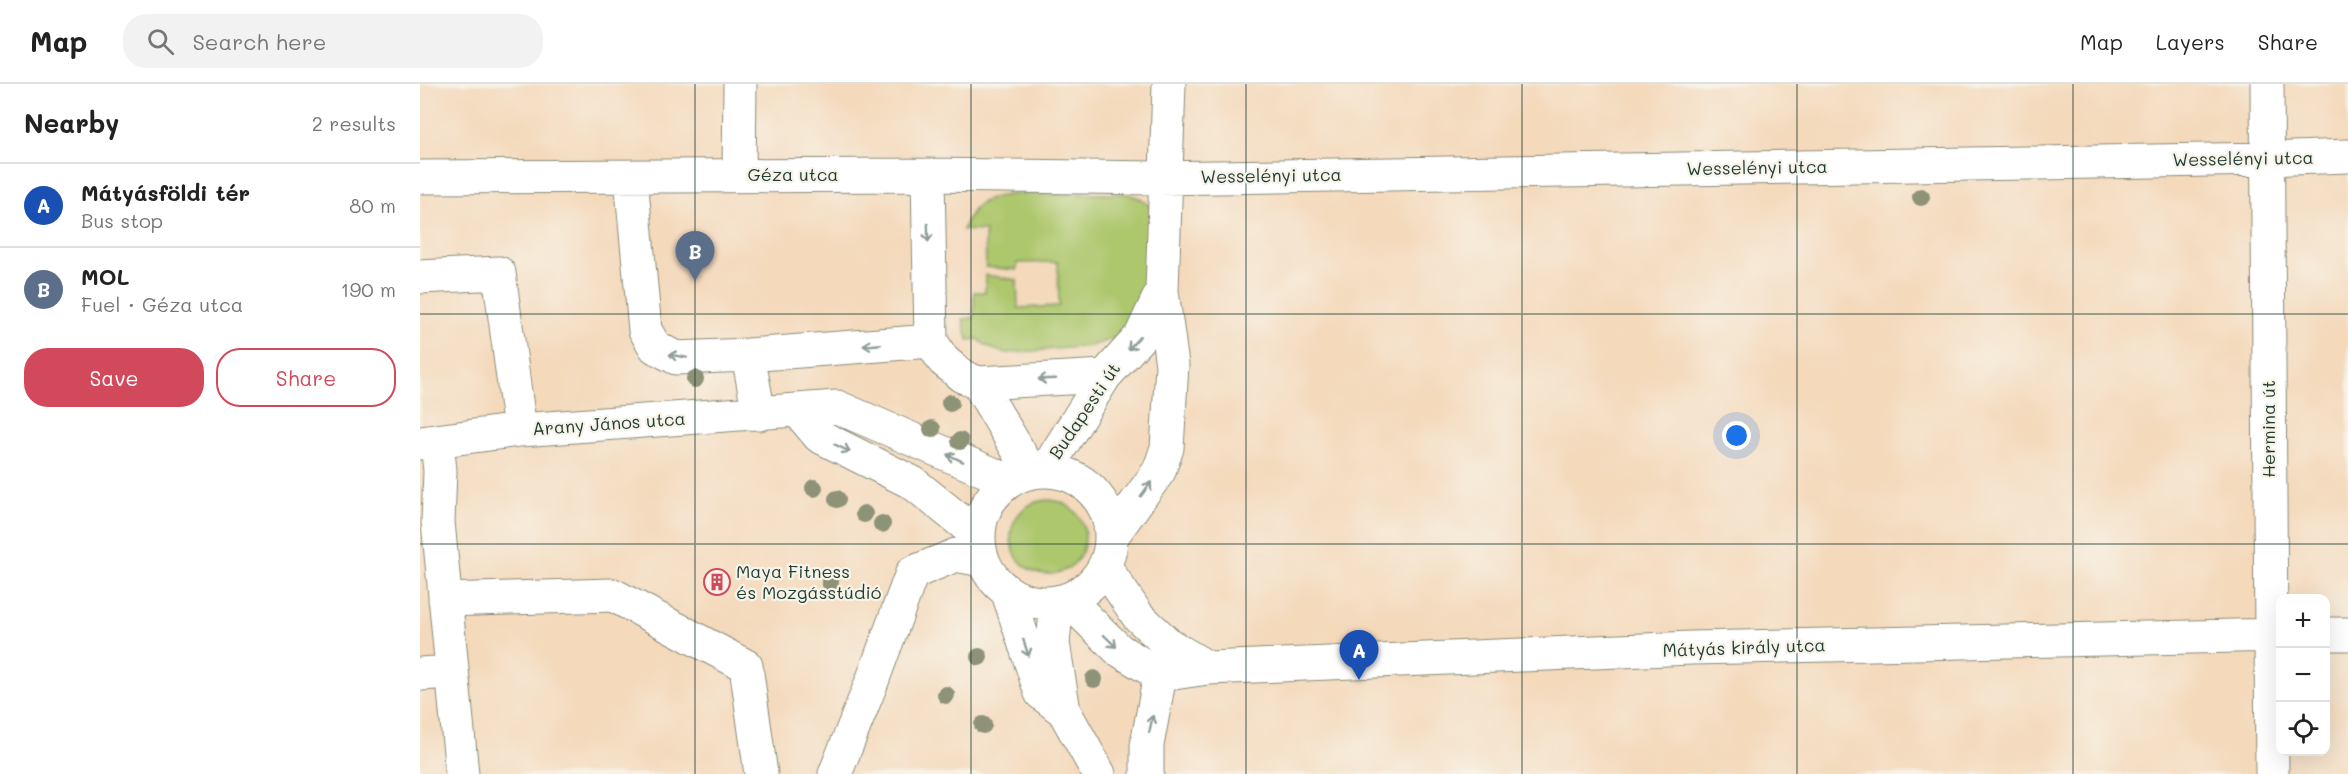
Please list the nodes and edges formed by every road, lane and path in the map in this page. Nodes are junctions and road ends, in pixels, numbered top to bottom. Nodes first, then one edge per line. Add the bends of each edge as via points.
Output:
1 (740, 84) edge
2 (1169, 84) edge
3 (2267, 84) edge
4 (2348, 156) edge
5 (2267, 159) junction
6 (739, 175) junction
7 (928, 175) junction
8 (420, 177) edge
9 (631, 178) junction
10 (1166, 178) junction
11 (420, 278) edge
12 (1162, 291) junction
13 (931, 341) junction
14 (748, 355) junction
15 (1105, 376) junction
16 (978, 383) junction
17 (798, 411) junction
18 (759, 414) junction
19 (520, 430) junction
20 (428, 442) edge
21 (1029, 474) junction
22 (1112, 536) junction
23 (980, 548) junction
24 (1105, 567) junction
25 (1008, 593) junction
26 (445, 600) junction
27 (1062, 602) junction
28 (2330, 634) edge
29 (2348, 634) edge
30 (2276, 635) edge
31 (1208, 668) junction
32 (436, 673) edge
33 (1161, 675) junction
34 (1064, 711) junction
35 (462, 774) edge
36 (761, 774) edge
37 (835, 774) edge
38 (1099, 774) edge
39 (1147, 774) edge
40 (2272, 774) edge

1 - 6 street
2 - 10 street, Budapesti út
3 - 5 street, Hermina út
4 - 5 street, Wesselényi utca
5 - 10 street, Wesselényi utca
5 - 30 street, Hermina út
6 - 7 street, Géza utca
6 - 9 street, Géza utca
7 - 10 street, Géza utca
7 -> 13 street
8 - 9 street, Géza utca
14 -> 9 street via 676,358 655,347 645,330
10 - 12 street, Budapesti út
11 - 19 street via 499,273
12 -> 15 street, Budapesti út via 1141,336
22 -> 12 street, Budapesti út via 1159,471 1167,448 1172,365
13 -> 14 street
13 - 16 street via 943,360
14 - 18 street
15 -> 16 street
15 - 21 street, Budapesti út
16 - 21 street
17 - 18 street, Arany János utca
21 -> 17 street, Arany János utca via 837,407
17 -> 23 street via 819,436 913,483
18 - 19 street, Arany János utca
19 - 20 street, Arany János utca
20 - 26 street via 440,471 438,522
21 - 22 street via 1068,474 1086,484 1100,498 1109,516
21 - 23 street via 987,504
22 - 24 street
23 - 25 street via 993,579
23 - 37 street via 912,573
24 - 27 street via 1090,587
24 - 31 street via 1138,616 1169,645
25 - 27 street via 1031,603
25 -> 34 street via 1041,693
26 - 32 street
26 - 36 street via 613,595 746,666
27 -> 33 street via 1119,650
27 - 34 street via 1053,643
28 - 29 street
30 - 31 street, Mátyás király utca via 1692,648
30 - 40 street, Hermina út
31 - 33 street, Mátyás király utca
32 - 35 street
39 -> 33 street via 1147,745
34 - 38 street

